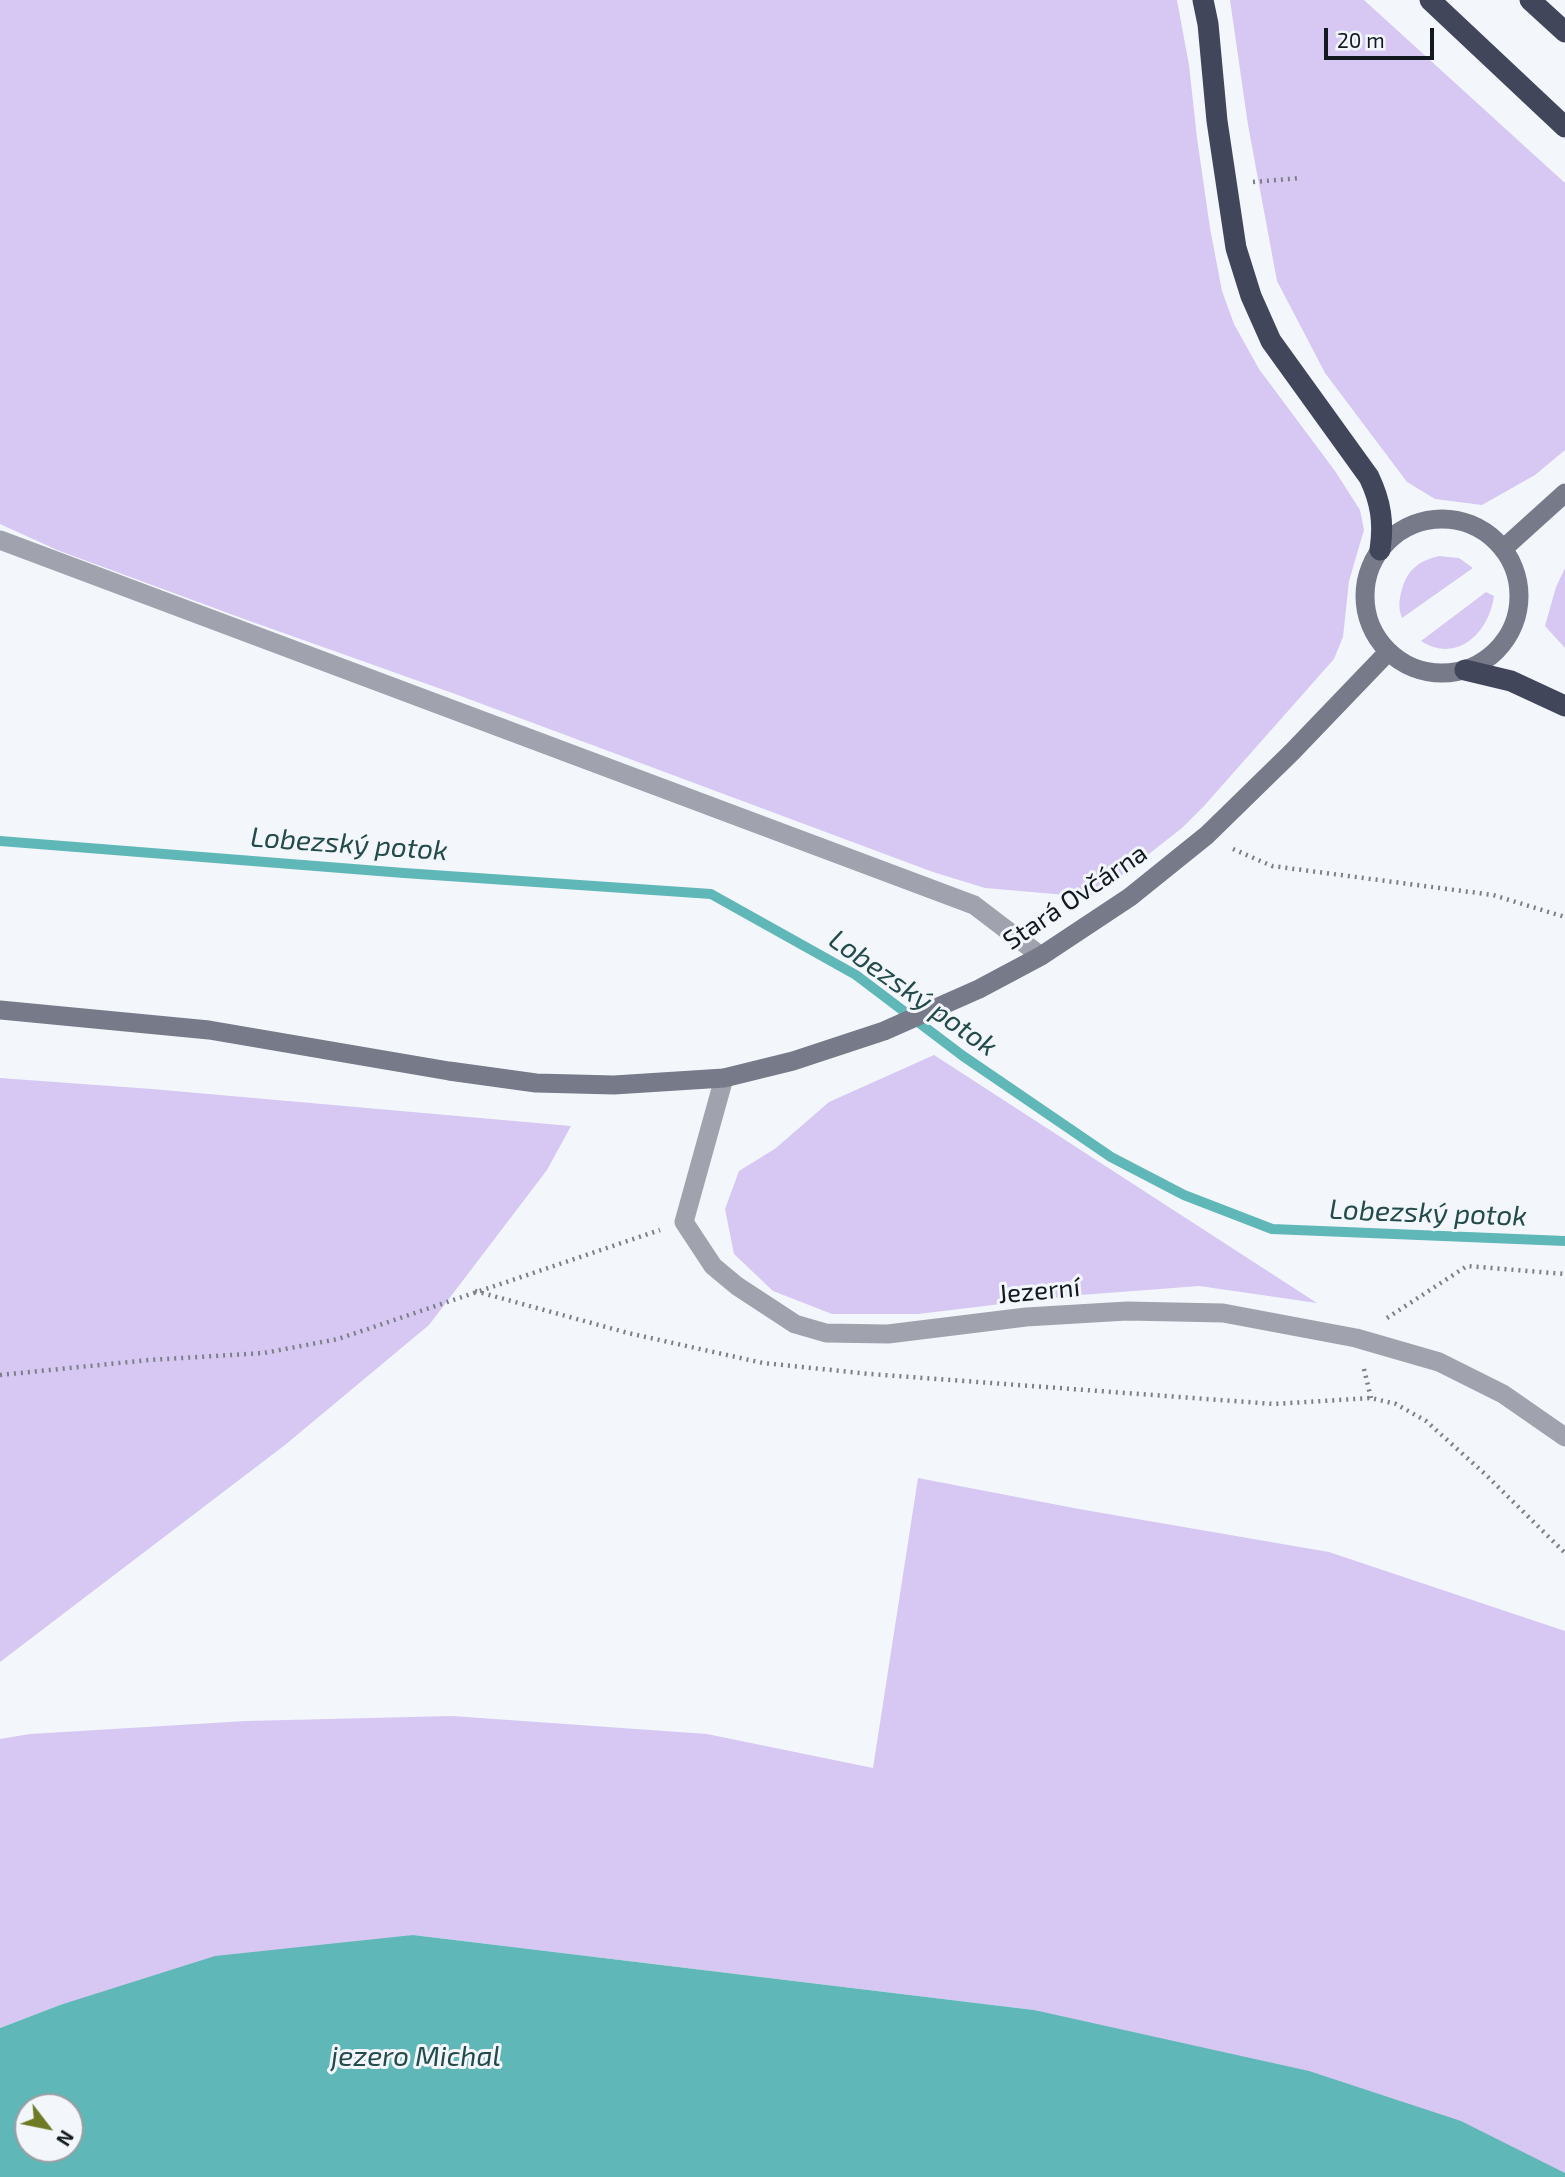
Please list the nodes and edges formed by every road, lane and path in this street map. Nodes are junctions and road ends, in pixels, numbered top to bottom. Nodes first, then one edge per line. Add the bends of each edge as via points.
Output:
1 (1203, 0) edge
2 (1430, 0) edge
3 (1530, 0) edge
4 (1565, 32) edge
5 (1565, 127) edge
6 (1301, 178) dead end
7 (1227, 184) junction
8 (1565, 493) edge
9 (0, 540) edge
10 (1503, 549) junction
11 (1380, 550) junction
12 (1388, 652) junction
13 (1465, 670) junction
14 (1565, 706) edge
15 (1207, 835) junction
16 (1565, 917) edge
17 (1041, 956) junction
18 (0, 1010) edge
19 (724, 1079) junction
20 (684, 1222) junction
21 (1565, 1274) edge
22 (475, 1292) junction
23 (1356, 1338) junction
24 (0, 1375) edge
25 (1565, 1437) edge
26 (1565, 1553) edge

1 - 7 highway
2 - 5 highway
3 - 4 highway
6 - 7 path
7 - 11 highway via 1236,248 1251,296 1271,341 1369,477 1382,515
8 - 10 main road
9 - 17 lane via 974,905
10 - 11 main road via 1466,522 1443,518 1420,521 1399,531
10 - 13 main road via 1515,571 1519,597 1514,622 1502,644
11 - 12 main road via 1367,575 1365,603 1372,630
12 - 13 main road via 1424,671
12 - 15 main road, Stará Ovčárna
13 - 14 highway via 1511,681
15 - 16 path via 1272,866 1493,895
15 - 17 main road, Stará Ovčárna via 1130,897
17 - 19 main road, Stará Ovčárna via 955,1001 855,1041
18 - 19 main road, Stará Ovčárna via 209,1030 536,1083 614,1086
19 - 20 lane
20 - 22 path
20 - 23 lane, Jezerní via 713,1266 737,1286 795,1324 826,1333 888,1334 1026,1317 1127,1311 1223,1313
21 - 23 path via 1468,1266
22 - 24 path via 338,1339 264,1353
22 - 26 path via 763,1363 1274,1404 1371,1398 1396,1404 1426,1421
23 - 25 lane, Jezerní via 1439,1362 1503,1394

